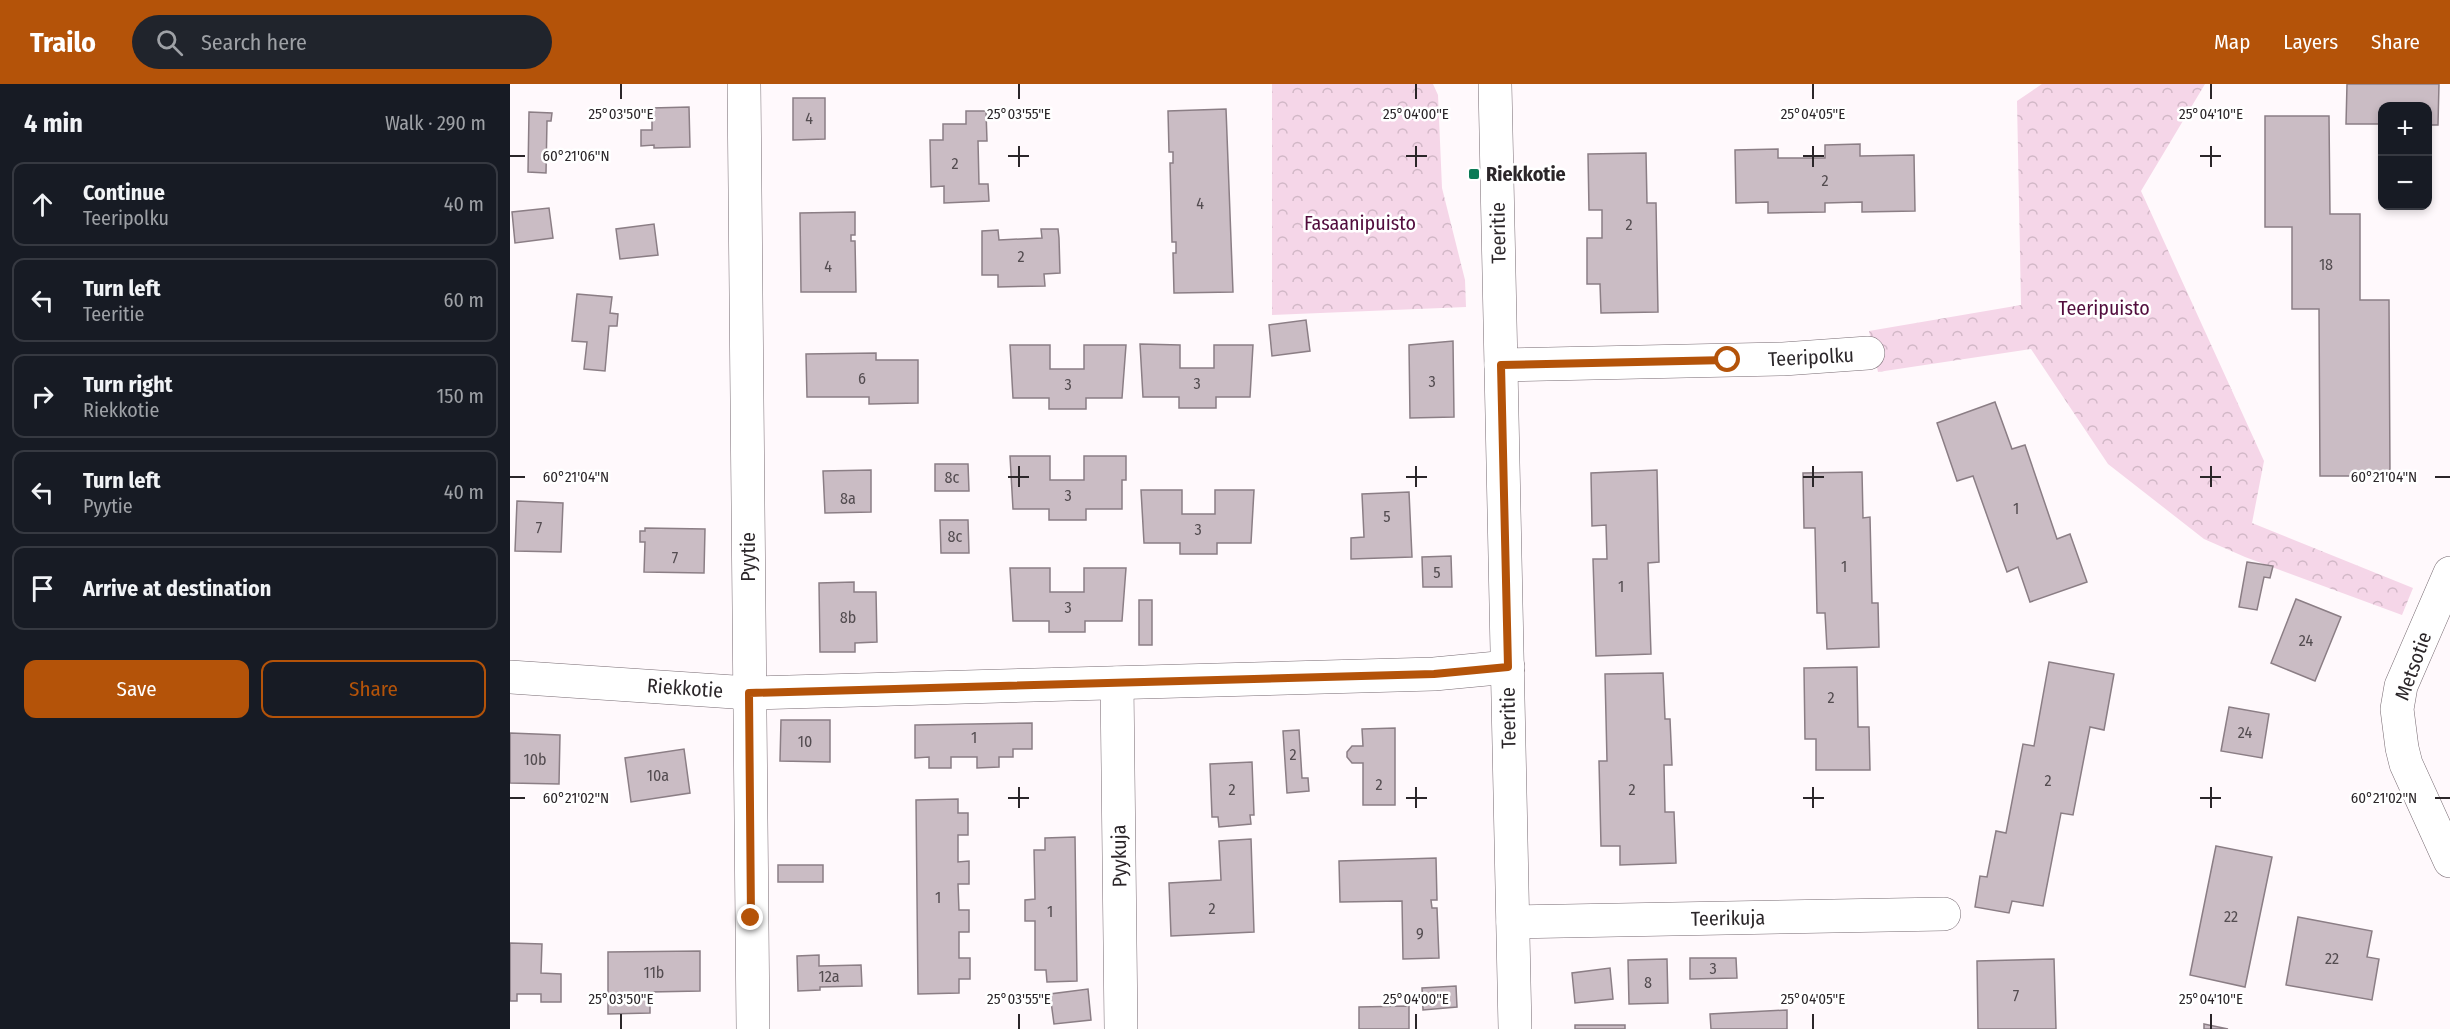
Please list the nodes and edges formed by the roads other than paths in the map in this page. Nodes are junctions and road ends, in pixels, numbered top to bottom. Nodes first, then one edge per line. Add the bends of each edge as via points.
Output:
1 (744, 84) edge
2 (1495, 84) edge
3 (1868, 353) dead end
4 (1501, 365) junction
5 (2450, 573) edge
6 (1508, 667) junction
7 (510, 677) edge
8 (1118, 683) junction
9 (749, 693) junction
10 (2450, 861) edge
11 (1944, 914) dead end
12 (1513, 922) junction
13 (753, 1029) edge
14 (1121, 1029) edge
15 (1515, 1029) edge

1 - 9 street, Pyytie
2 - 4 street, Teeritie
3 - 4 street, Teeripolku via 1783,359
4 - 6 street, Teeritie
5 - 10 street, Metsotie via 2401,686 2397,710 2406,764
6 - 8 street, Riekkotie via 1434,674
6 - 12 street, Teeritie
7 - 9 street, Riekkotie
8 - 9 street, Riekkotie
8 - 14 street, Pyykuja
9 - 13 street, Pyytie
11 - 12 street, Teerikuja
12 - 15 street, Teeritie

